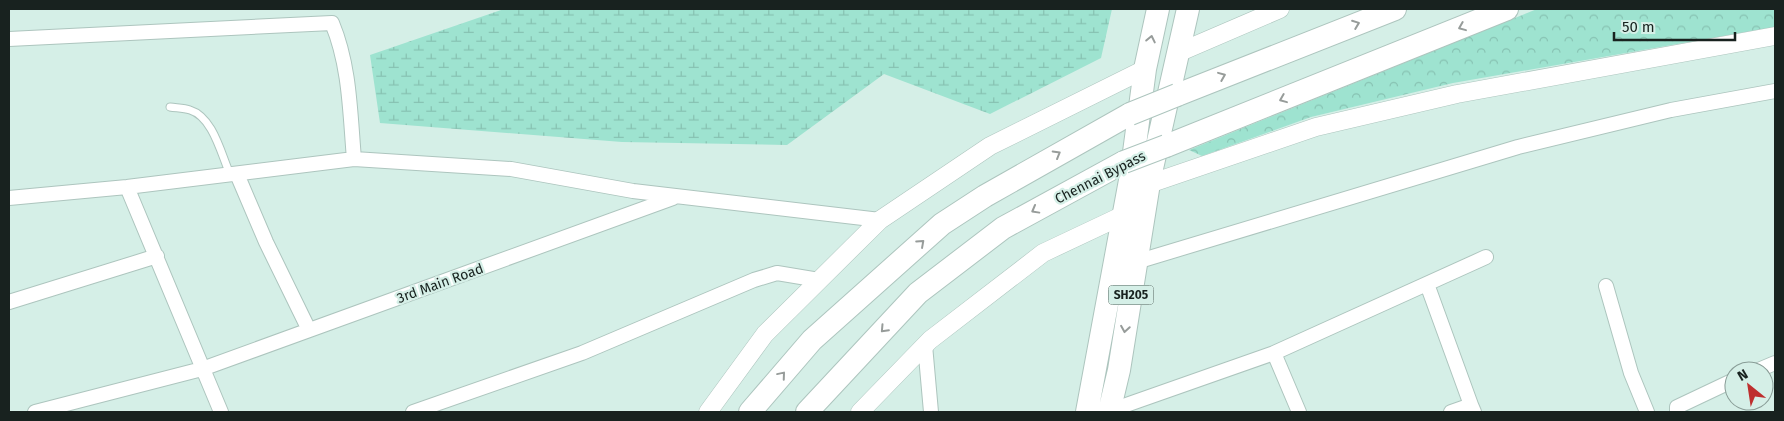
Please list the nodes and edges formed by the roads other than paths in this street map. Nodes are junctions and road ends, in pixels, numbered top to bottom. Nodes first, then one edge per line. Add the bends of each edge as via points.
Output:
1 (1158, 9) edge
2 (1188, 9) edge
3 (1280, 9) edge
4 (1395, 9) edge
5 (1507, 9) edge
6 (1775, 36) edge
7 (9, 39) edge
8 (1180, 52) junction
9 (1145, 69) junction
10 (1775, 91) edge
11 (170, 108) dead end
12 (354, 159) junction
13 (233, 174) junction
14 (1149, 184) junction
15 (127, 187) junction
16 (678, 196) junction
17 (9, 198) edge
18 (1146, 206) junction
19 (1124, 213) junction
20 (880, 220) junction
21 (157, 256) junction
22 (1486, 257) dead end
23 (1136, 262) junction
24 (819, 280) junction
25 (1426, 284) junction
26 (1606, 286) dead end
27 (9, 302) edge
28 (309, 330) junction
29 (925, 345) junction
30 (1274, 353) junction
31 (202, 369) junction
32 (1724, 385) edge
33 (1473, 409) edge
34 (35, 412) edge
35 (221, 412) edge
36 (413, 412) edge
37 (708, 412) edge
38 (750, 412) edge
39 (807, 412) edge
40 (860, 412) edge
41 (931, 412) edge
42 (1086, 412) edge
43 (1109, 412) edge
44 (1299, 412) edge
45 (1451, 412) edge
46 (1647, 412) edge
47 (1677, 412) edge

9 -> 1 main road
2 - 8 main road, SH205
3 - 8 street
38 -> 4 main road, bridge via 812,340 949,220 985,196 1121,118
5 -> 39 main road, Chennai Bypass, bridge via 1124,162 1003,228 918,293
6 - 14 street via 1457,94 1316,127
7 - 12 street via 332,23 347,74
8 - 14 main road, SH205
9 - 19 main road
9 - 20 street via 990,146
10 - 23 street via 1671,110 1518,147
11 - 13 lane via 189,109 199,114 208,124
12 - 13 street
12 - 16 street via 511,168 633,191
13 - 15 street
13 - 28 street
14 - 18 main road, SH205
15 - 17 street
15 - 21 street
16 - 20 street
16 - 28 street, 3rd Main Road
18 - 19 street
18 - 23 main road, SH205
19 - 29 street via 1043,253
19 - 42 main road
20 - 24 street
21 - 27 street
21 - 31 street
22 - 25 street
23 -> 43 main road, SH205
24 - 36 street via 777,273 754,280 582,353
24 - 37 street via 765,334
25 - 30 street
25 - 33 street
26 - 46 street via 1631,373
28 - 31 street, 3rd Main Road
29 - 40 street
29 - 41 street
30 - 43 street
30 - 44 street
31 - 34 street, 3rd Main Road
31 - 35 street
32 - 47 street via 1677,406
33 - 45 street

